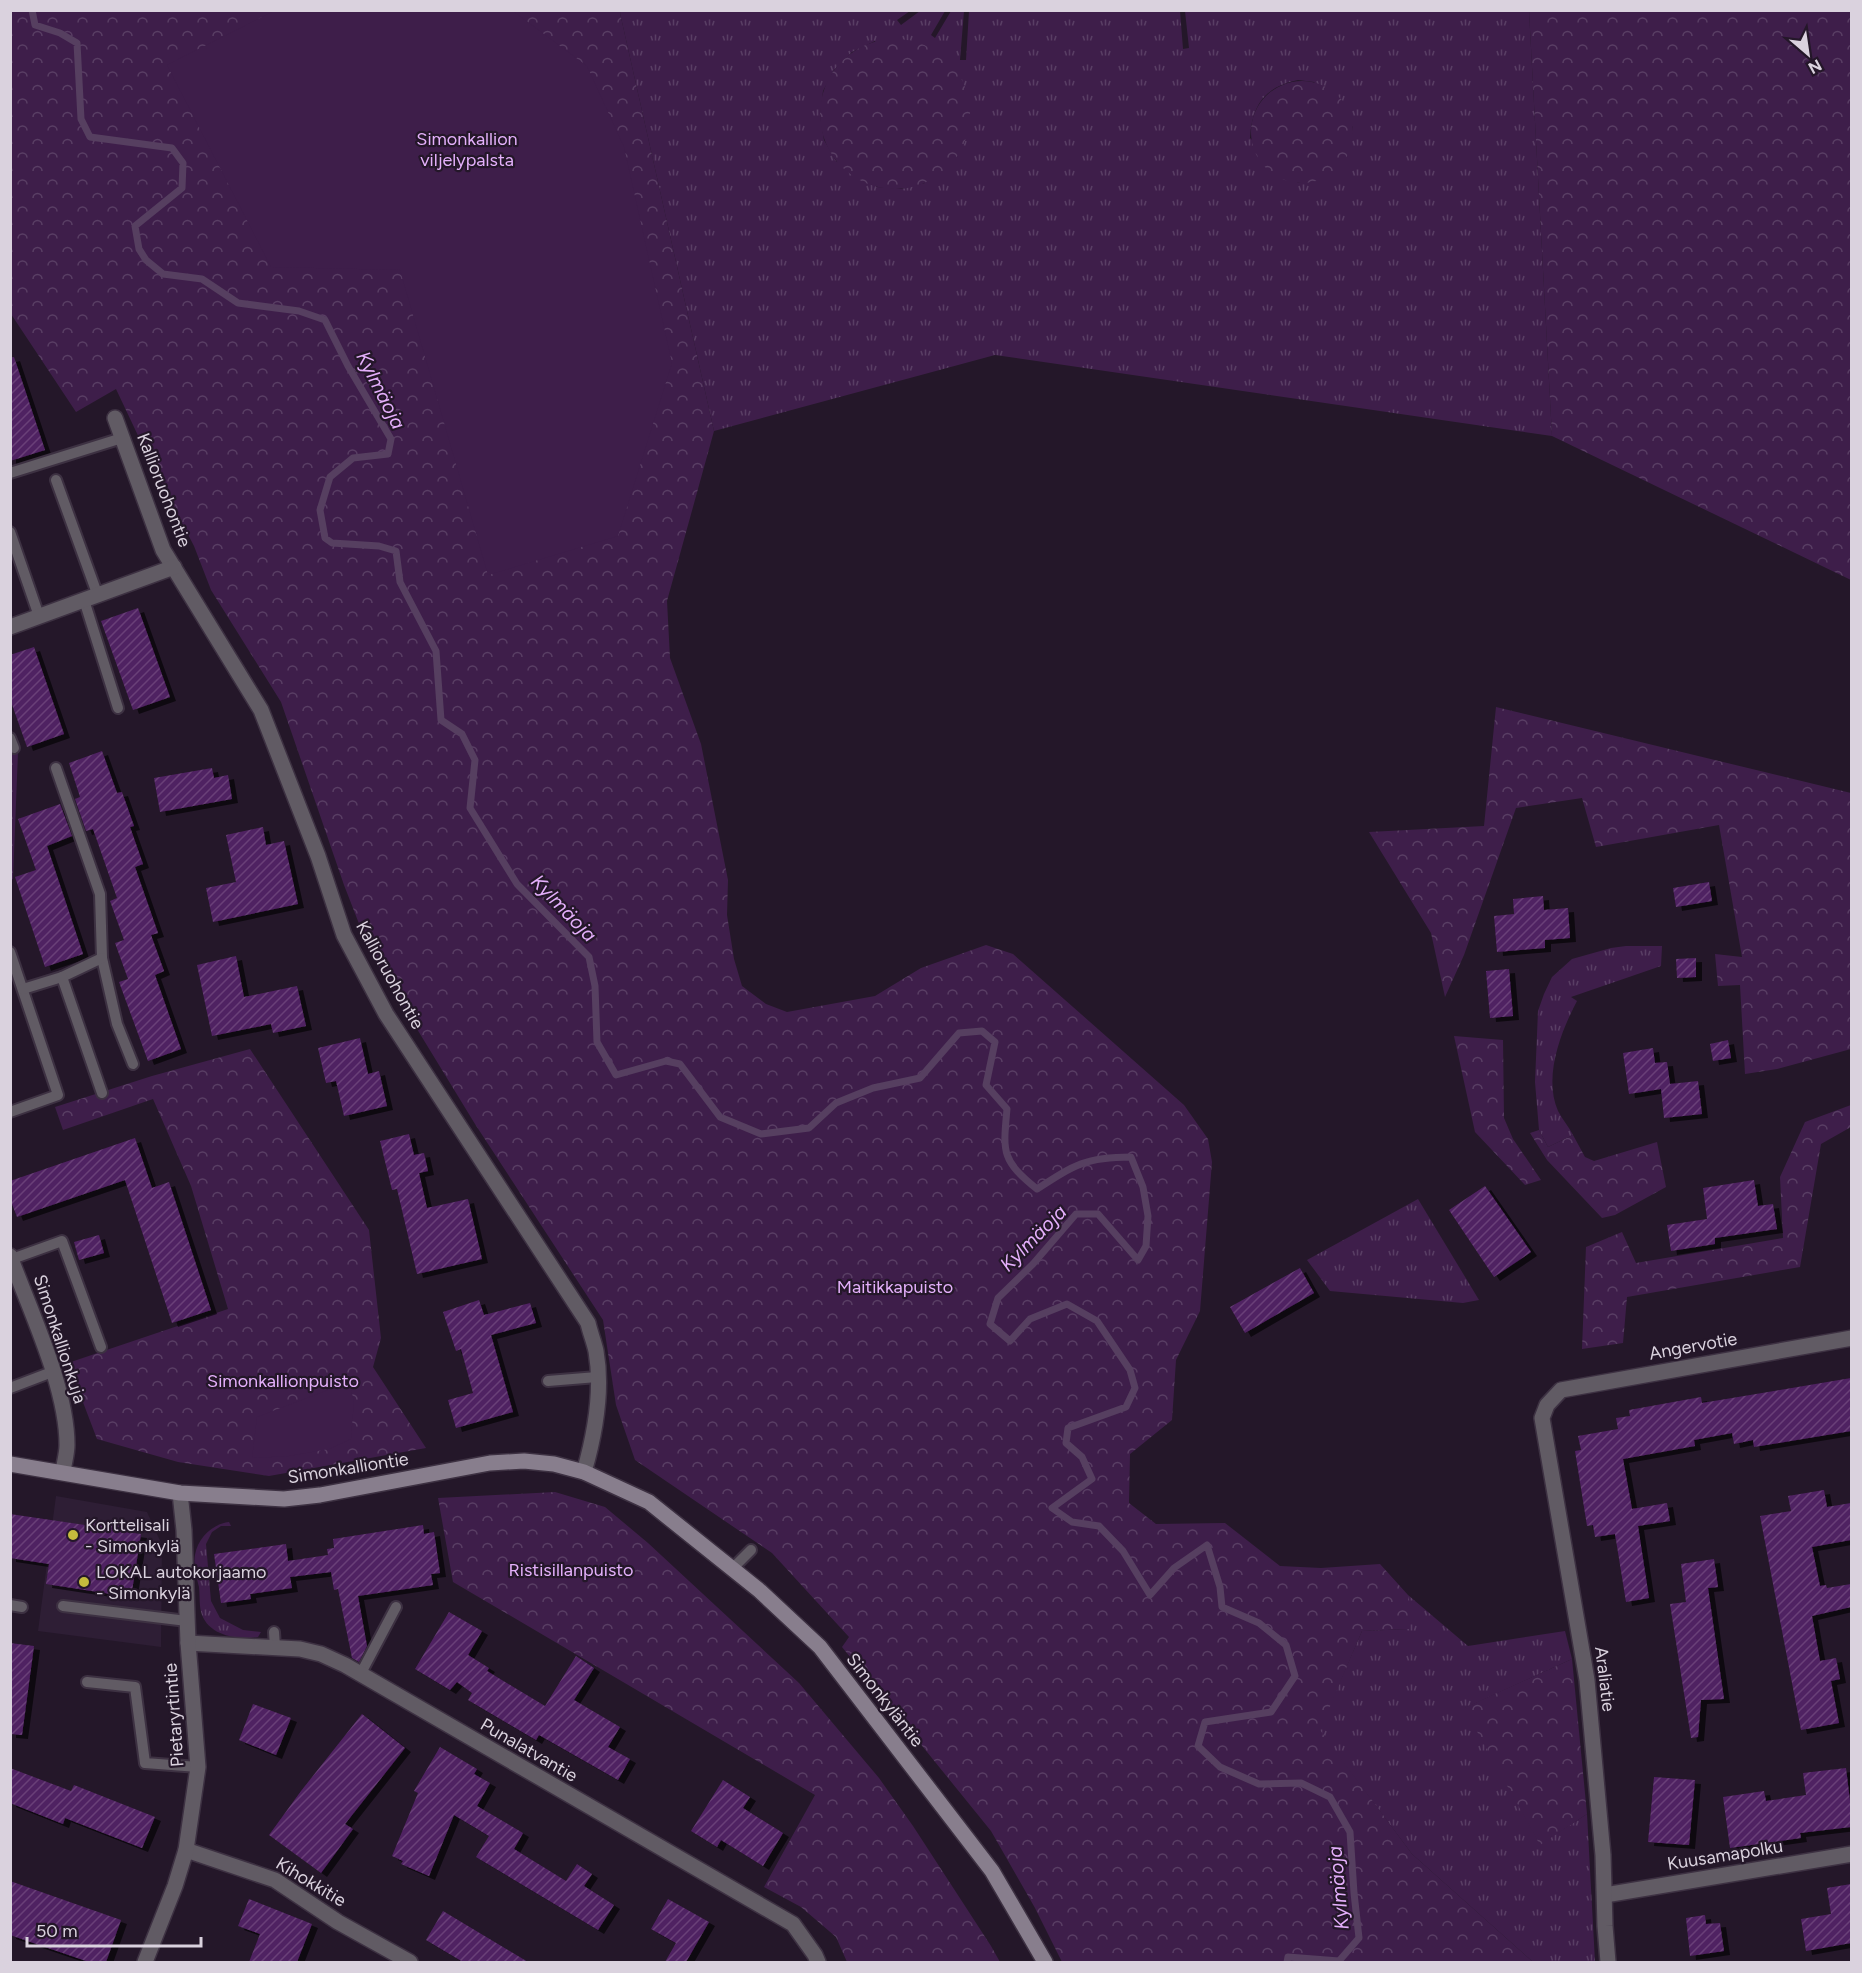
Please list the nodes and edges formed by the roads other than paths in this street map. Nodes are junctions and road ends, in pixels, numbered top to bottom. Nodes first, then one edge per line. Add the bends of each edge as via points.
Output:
1 (115, 418) dead end
2 (122, 438) junction
3 (10, 473) edge
4 (56, 480) dead end
5 (10, 532) edge
6 (174, 567) junction
7 (91, 598) junction
8 (39, 616) junction
9 (10, 627) edge
10 (118, 708) dead end
11 (56, 768) dead end
12 (10, 952) edge
13 (102, 958) junction
14 (62, 977) junction
15 (23, 989) junction
16 (133, 1064) dead end
17 (102, 1093) dead end
18 (10, 1112) edge
19 (11, 1257) edge
20 (1851, 1338) edge
21 (101, 1347) dead end
22 (52, 1372) junction
23 (597, 1377) junction
24 (548, 1381) dead end
25 (10, 1388) edge
26 (1547, 1405) joint
27 (10, 1464) edge
28 (63, 1472) junction
29 (584, 1472) junction
30 (180, 1493) junction
31 (649, 1502) joint
32 (751, 1550) dead end
33 (732, 1569) junction
34 (10, 1605) edge
35 (63, 1605) dead end
36 (22, 1607) dead end
37 (396, 1607) dead end
38 (187, 1621) junction
39 (188, 1643) junction
40 (360, 1675) junction
41 (87, 1682) dead end
42 (198, 1767) junction
43 (186, 1850) junction
44 (1851, 1854) edge
45 (1605, 1895) junction
46 (145, 1962) edge
47 (410, 1962) edge
48 (818, 1962) edge
49 (1045, 1962) edge
50 (1608, 1962) edge

1 - 2 street, Kallioruohontie
2 - 3 lane
2 - 6 street, Kallioruohontie via 124,457 158,551
4 - 7 lane
5 - 8 lane
6 - 7 street
6 - 23 street, Kallioruohontie via 261,710 344,935 364,975 588,1323 596,1350
7 - 8 street
7 - 10 lane
8 - 9 street
11 - 13 lane via 100,894
12 - 15 lane
13 - 14 lane
13 - 16 lane via 117,1024
14 - 15 lane
14 - 17 lane
15 - 18 lane via 58,1095
19 - 21 lane via 62,1241
19 - 22 street, Simonkallionkuja
20 - 26 street, Angervotie via 1561,1390
22 - 25 lane
22 - 28 street, Simonkallionkuja via 66,1419 68,1448
23 - 24 lane
23 - 29 street, Kallioruohontie via 594,1436
26 - 45 street, Araliatie via 1542,1418 1587,1680
27 - 28 main road, Simonkalliontie
28 - 30 main road, Simonkalliontie
29 - 30 main road, Simonkalliontie via 524,1461 490,1463 284,1499
29 - 31 main road, Simonkalliontie
30 - 38 street, Pietaryrtintie
31 - 33 main road, Simonkyläntie
32 - 33 lane
33 - 49 main road, Simonkyläntie via 820,1647 992,1871
34 - 36 lane
35 - 38 lane
37 - 40 lane
38 - 39 street, Pietaryrtintie
39 - 40 street, Punalatvantie via 275,1640 321,1654
39 - 42 street, Pietaryrtintie
40 - 48 street, Punalatvantie via 793,1924
41 - 42 lane via 135,1687 145,1763
42 - 43 street, Pietaryrtintie
43 - 46 street, Pietaryrtintie
43 - 47 street, Kihokkitie via 275,1880 338,1922
44 - 45 street, Kuusamapolku
45 - 50 street, Araliatie

